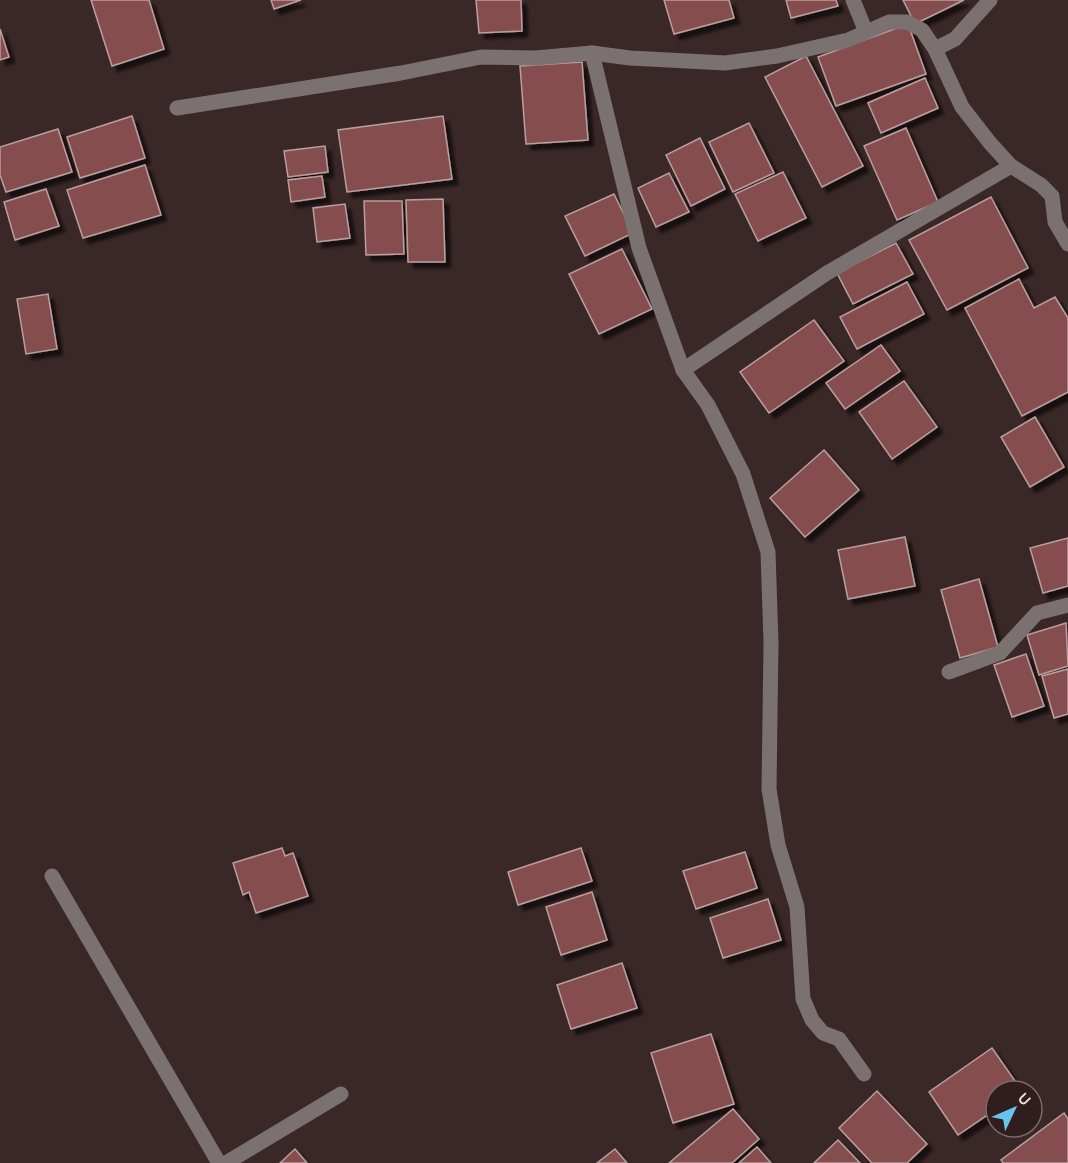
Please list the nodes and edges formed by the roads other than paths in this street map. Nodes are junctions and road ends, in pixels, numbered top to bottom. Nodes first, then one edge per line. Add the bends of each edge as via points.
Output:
1 (853, 0) edge
2 (990, 0) edge
3 (866, 32) junction
4 (935, 49) junction
5 (591, 53) junction
6 (177, 108) dead end
7 (1011, 166) junction
8 (1068, 244) edge
9 (683, 370) junction
10 (1068, 605) edge
11 (950, 672) dead end
12 (52, 876) dead end
13 (864, 1074) dead end
14 (341, 1094) dead end
15 (219, 1163) edge
16 (226, 1163) edge

1 - 3 street
2 - 4 street via 955,39
3 - 4 street via 889,22 907,22 922,30
3 - 5 street via 787,54 725,63
4 - 7 street via 962,107
5 - 6 street via 481,57
5 - 9 street via 639,248
7 - 8 street via 1052,196 1055,222
7 - 9 street via 827,273
9 - 13 street via 708,405 743,474 768,552 769,789 778,845 797,906 803,999 812,1020 823,1033 839,1039
10 - 11 street via 1037,613 1000,653
12 - 15 street
14 - 16 street

